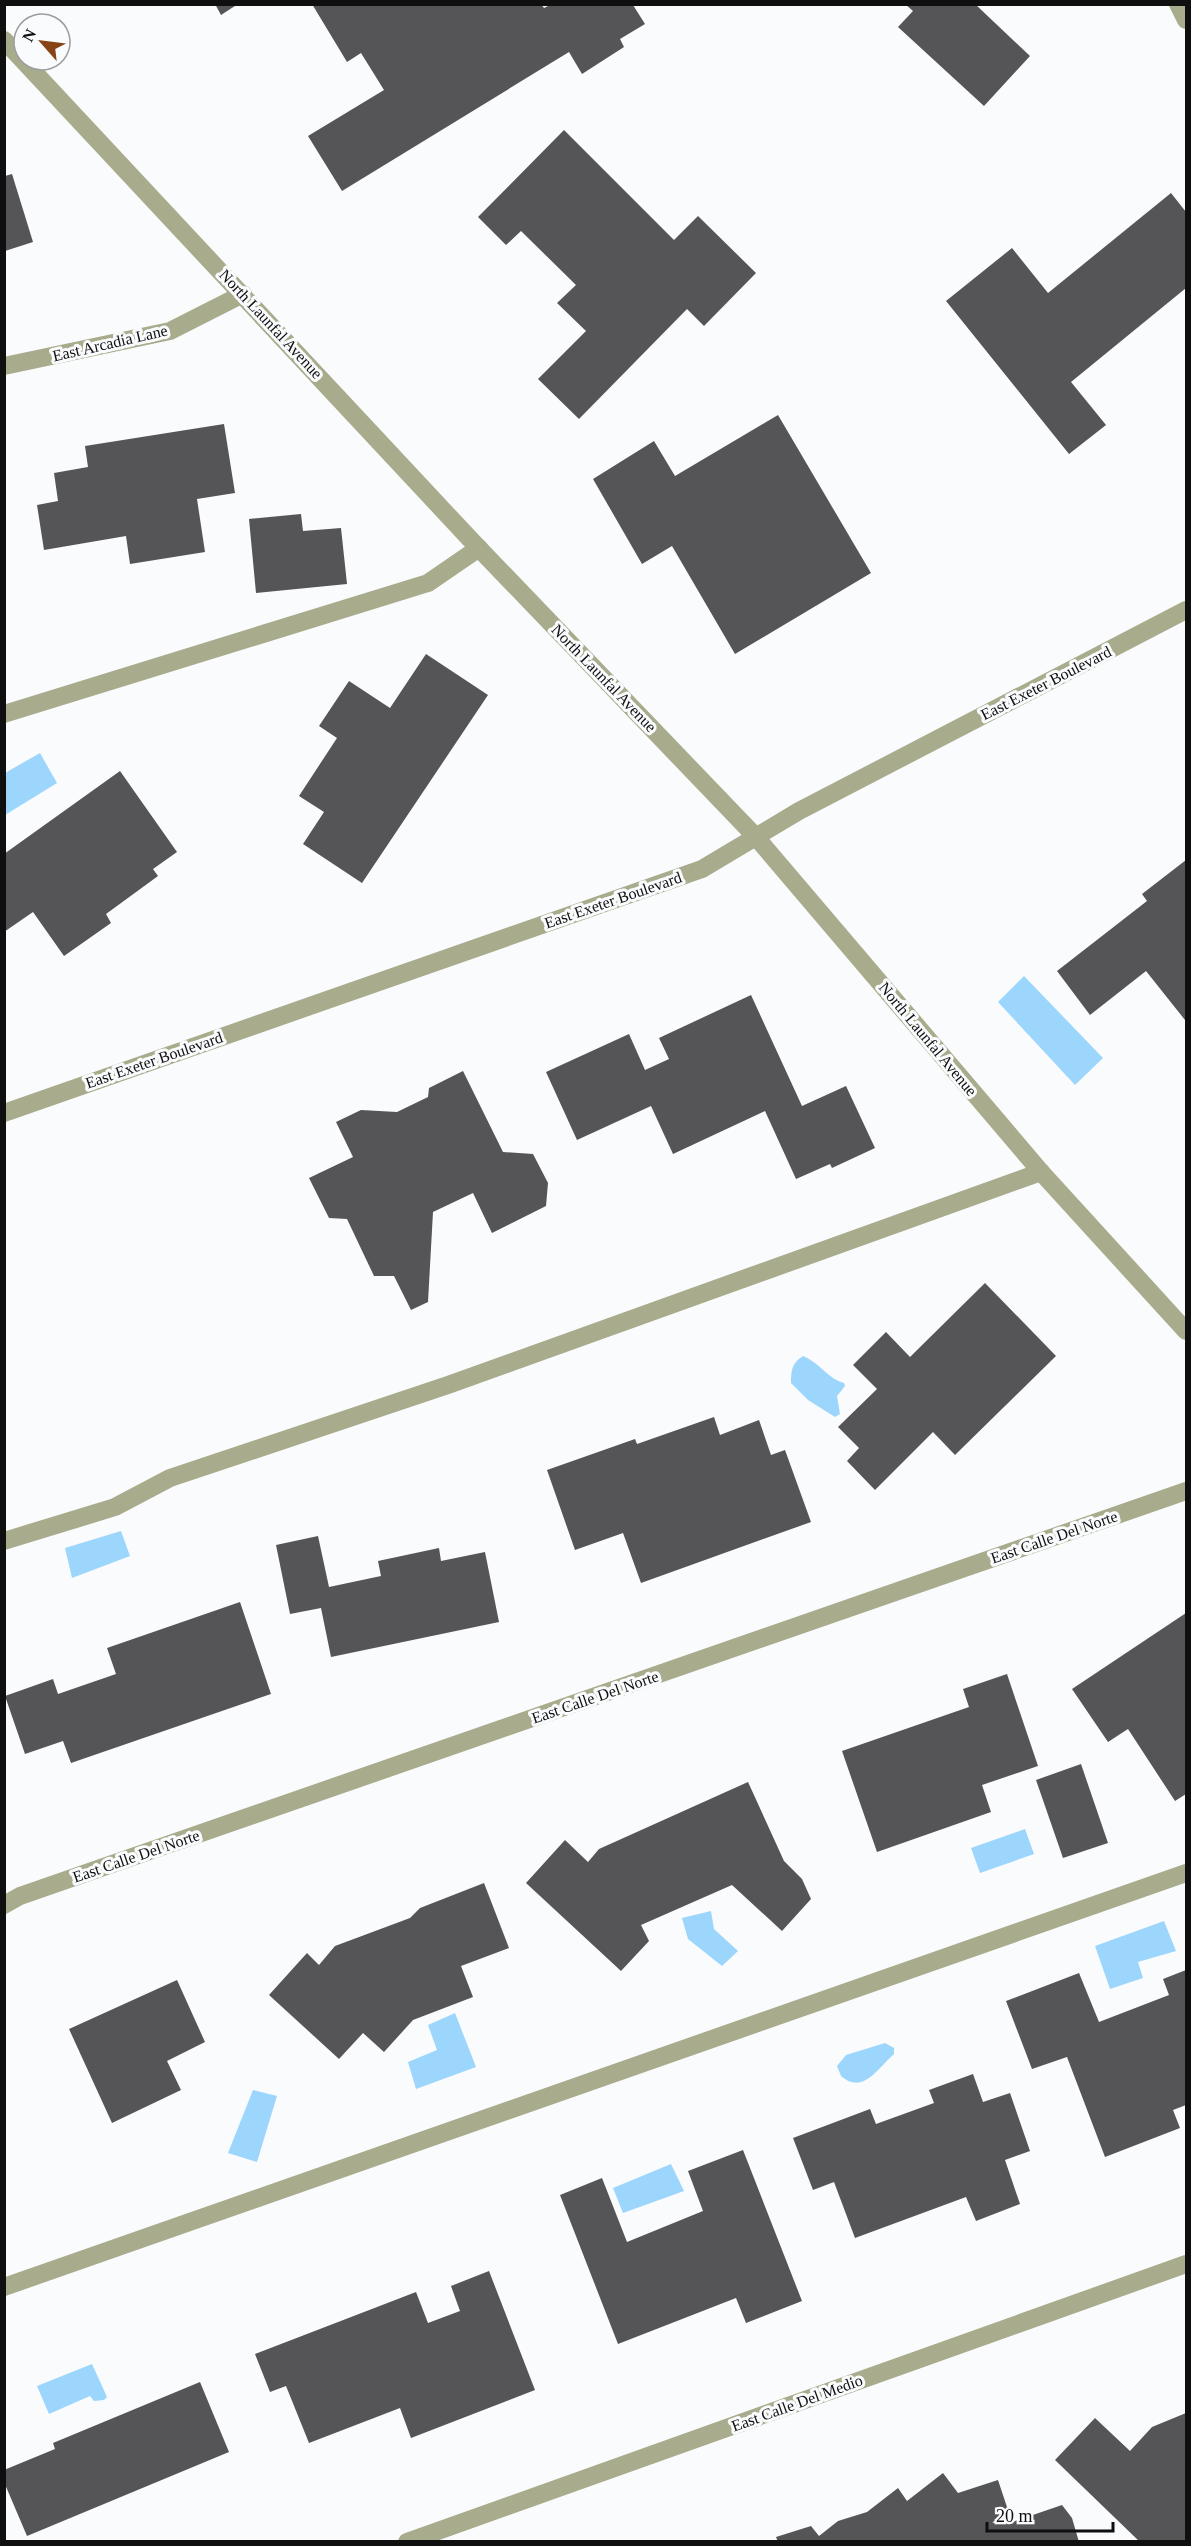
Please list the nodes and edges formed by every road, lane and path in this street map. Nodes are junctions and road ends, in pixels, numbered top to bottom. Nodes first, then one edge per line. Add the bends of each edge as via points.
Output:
1 (1178, 4) edge
2 (1186, 20) edge
3 (4, 40) edge
4 (243, 294) junction
5 (4, 366) edge
6 (479, 548) junction
7 (1186, 610) edge
8 (4, 714) edge
9 (756, 837) junction
10 (4, 1113) edge
11 (1041, 1172) junction
12 (1186, 1331) edge
13 (1186, 1491) edge
14 (4, 1541) edge
15 (1186, 1873) edge
16 (4, 1905) edge
17 (1186, 2264) edge
18 (4, 2287) edge
19 (407, 2541) edge

1 - 2 street
3 - 4 street, North Launfal Avenue
4 - 5 street, East Arcadia Lane via 170,331
4 - 6 street, North Launfal Avenue
6 - 8 street via 428,583
6 - 9 street, North Launfal Avenue
7 - 9 street, East Exeter Boulevard
9 - 10 street, East Exeter Boulevard via 702,869
9 - 11 street, North Launfal Avenue
11 - 12 street, North Launfal Avenue
11 - 14 street via 459,1381 170,1478 115,1507
13 - 16 street, East Calle Del Norte via 20,1896
15 - 18 street
17 - 19 street, East Calle Del Medio

